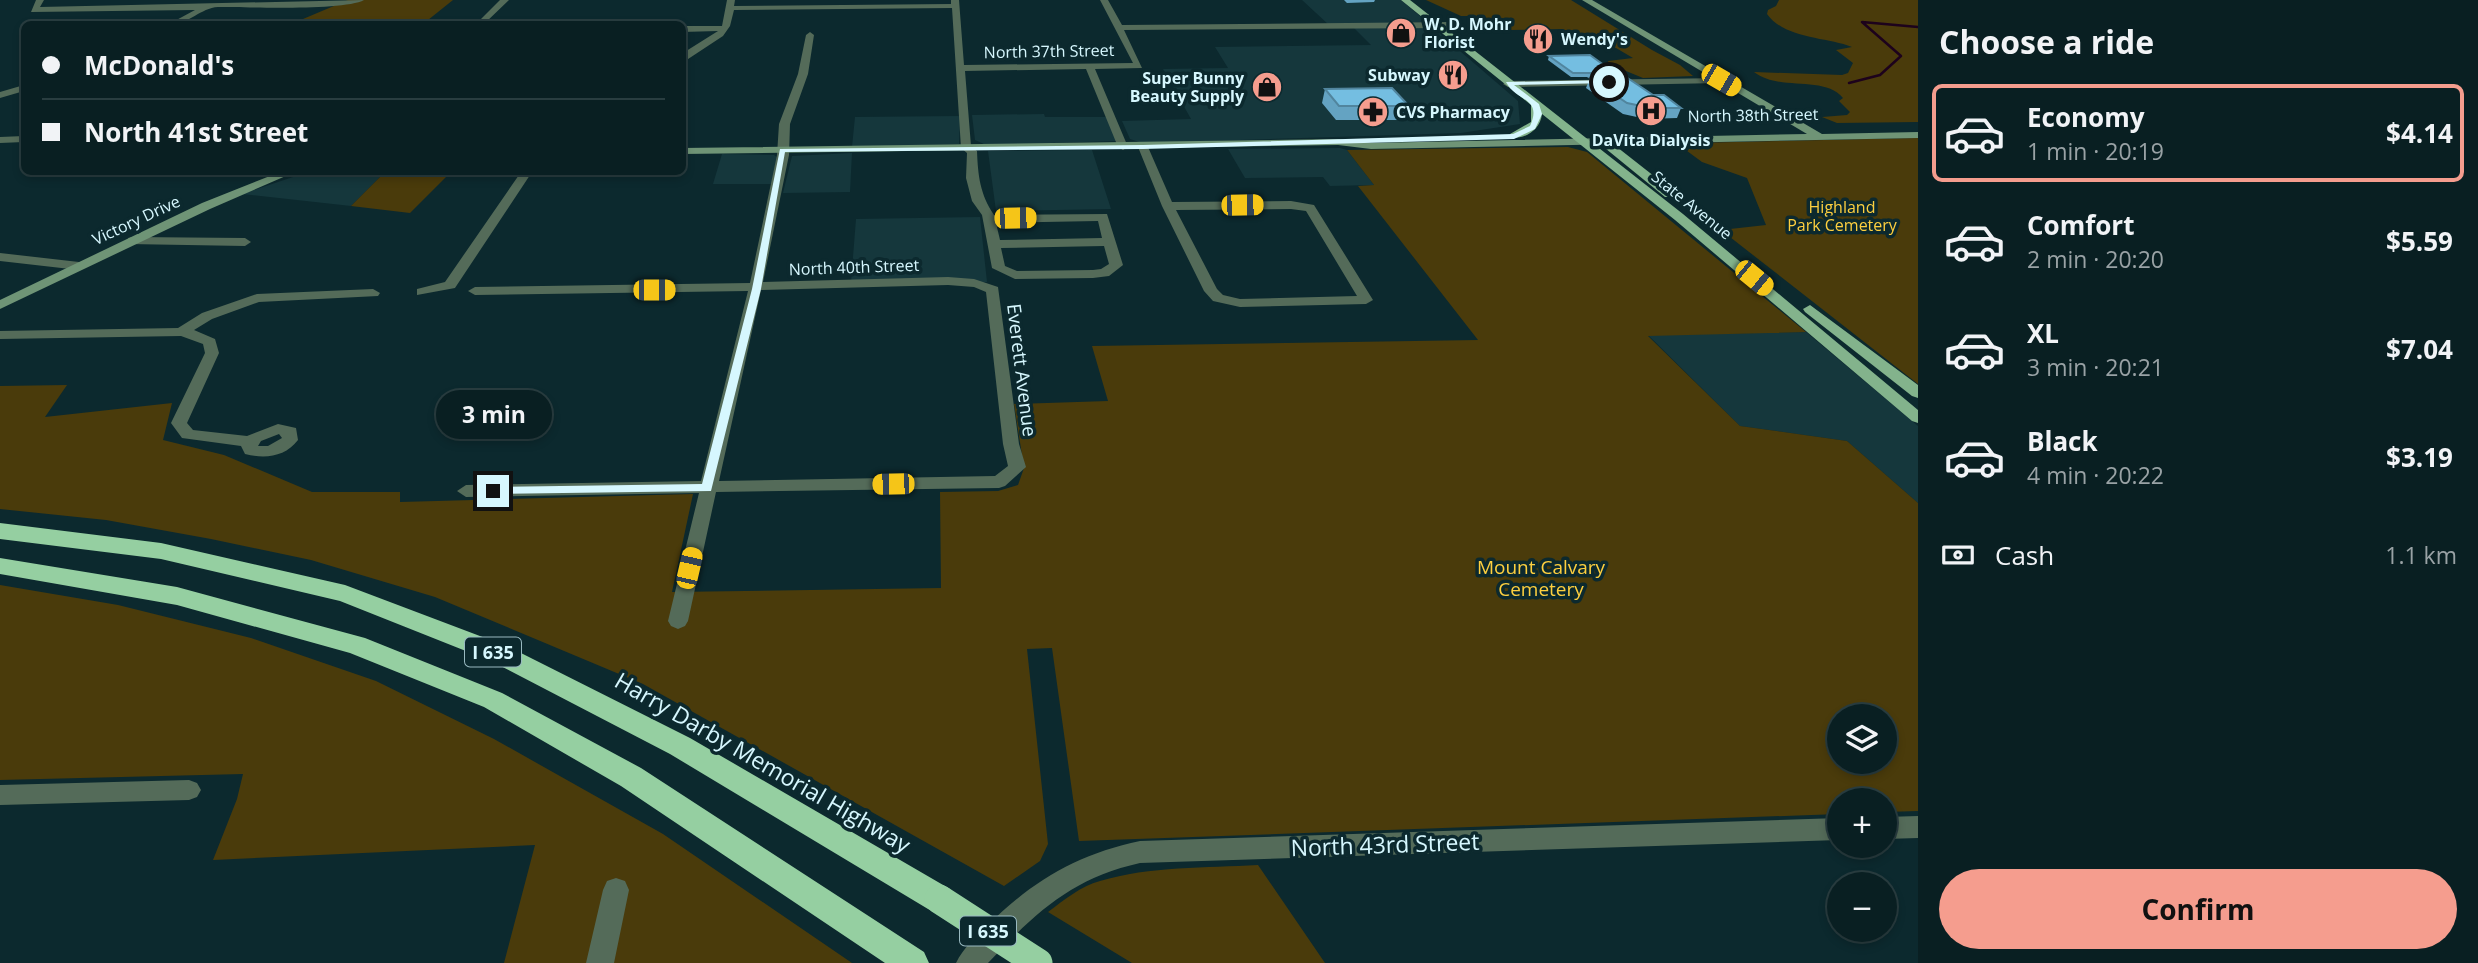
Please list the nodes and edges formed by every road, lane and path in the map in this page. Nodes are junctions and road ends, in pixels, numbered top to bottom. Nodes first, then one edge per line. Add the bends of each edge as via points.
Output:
1 (40, 0) edge
2 (360, 0) edge
3 (505, 0) edge
4 (1104, 0) edge
5 (1405, 0) edge
6 (1417, 0) edge
7 (1586, 0) edge
8 (955, 3) edge
9 (210, 4) edge
10 (731, 4) edge
11 (839, 4) edge
12 (179, 21) edge
13 (483, 21) edge
14 (1436, 25) junction
15 (1451, 25) junction
16 (724, 28) junction
17 (1119, 28) junction
18 (686, 29) edge
19 (810, 35) dead end
20 (686, 56) edge
21 (1089, 66) junction
22 (959, 68) junction
23 (1721, 80) junction
24 (1527, 83) junction
25 (1508, 84) junction
26 (21, 89) edge
27 (1, 94) edge
28 (1536, 105) junction
29 (1918, 128) edge
30 (1808, 130) junction
31 (1918, 135) edge
32 (1514, 136) junction
33 (1820, 137) junction
34 (1589, 138) junction
35 (21, 139) edge
36 (0, 140) edge
37 (1338, 142) junction
38 (1123, 147) junction
39 (1143, 147) junction
40 (966, 148) junction
41 (782, 150) junction
42 (686, 151) edge
43 (280, 175) edge
44 (524, 175) edge
45 (1168, 206) junction
46 (989, 219) junction
47 (132, 241) junction
48 (245, 242) dead end
49 (1111, 242) junction
50 (993, 244) junction
51 (0, 257) edge
52 (79, 266) junction
53 (940, 283) joint
54 (757, 289) junction
55 (475, 291) dead end
56 (422, 292) dead end
57 (373, 293) dead end
58 (0, 305) edge
59 (181, 331) junction
60 (0, 335) edge
61 (1918, 393) edge
62 (1918, 418) edge
63 (251, 442) dead end
64 (707, 488) junction
65 (466, 491) dead end
66 (0, 531) edge
67 (0, 566) edge
68 (678, 621) dead end
69 (189, 790) dead end
70 (0, 795) edge
71 (1918, 827) edge
72 (1897, 828) edge
73 (1827, 829) edge
74 (616, 890) dead end
75 (600, 963) edge
76 (913, 963) edge
77 (970, 963) edge
78 (1038, 963) edge

1 - 9 street via 34,10
2 - 9 street
3 - 13 street
4 - 17 street
5 - 14 main road, State Avenue
6 - 15 main road, State Avenue
7 - 23 main road
8 - 11 street
8 - 22 street, Everett Avenue
9 - 12 street
10 - 11 street
10 - 16 street
14 - 15 street, North 37th Street
14 - 17 street, North 37th Street
14 - 25 main road, State Avenue
15 - 24 main road, State Avenue
16 - 18 street
16 - 20 street
17 - 21 street, North 37th Street via 1139,66
19 - 41 street
21 - 22 street, North 37th Street
21 - 38 street
22 - 40 street, Everett Avenue
23 - 24 street
23 - 30 main road
24 - 25 street
24 - 34 main road, State Avenue
25 - 28 main road, State Avenue
26 - 27 street
28 - 32 main road via 1536,124
28 - 34 main road, State Avenue
29 - 30 main road, North 38th Street
30 - 33 main road
30 - 34 main road, North 38th Street
31 - 33 main road, North 38th Street
32 - 34 main road, North 38th Street
32 - 37 main road, North 38th Street
33 - 34 main road, North 38th Street
34 - 37 main road, North 38th Street via 1371,146
34 - 61 main road, State Avenue
34 - 62 main road, State Avenue
35 - 36 street
37 - 39 main road, North 38th Street
38 - 39 main road, North 38th Street
38 - 40 main road, North 38th Street
39 - 45 street
40 - 41 main road, North 38th Street
40 - 46 street, Everett Avenue via 972,151 978,201
41 - 42 main road, North 38th Street
41 - 54 street
43 - 47 main road, Victory Drive
44 - 56 street via 450,285
45 - 45 street via 1310,208 1366,300 1240,303 1218,298
46 - 49 street via 1103,217
46 - 50 street, Everett Avenue
47 - 48 street
47 - 52 main road, Victory Drive
49 - 50 street
49 - 50 street, Everett Avenue via 1116,265 1093,274 1009,275 999,268
51 - 52 street
52 - 58 main road, Victory Drive
53 - 54 street, North 40th Street
53 - 64 street, Everett Avenue via 982,284 993,290 1017,467 999,482
54 - 55 street, North 40th Street
54 - 64 street
57 - 59 street via 257,298
59 - 60 street
59 - 63 street via 210,342 212,353 179,423 188,434
64 - 65 street
64 - 68 street
66 - 78 highway, Harry Darby Memorial Highway / I 635, bridge via 161,551 345,594 487,649 680,746
67 - 76 highway, I 635 via 177,596 356,645 493,700 631,777
69 - 70 street
71 - 72 street
73 - 77 street, North 43rd Street via 1130,853 1111,856 1055,882 1028,902
74 - 75 street

